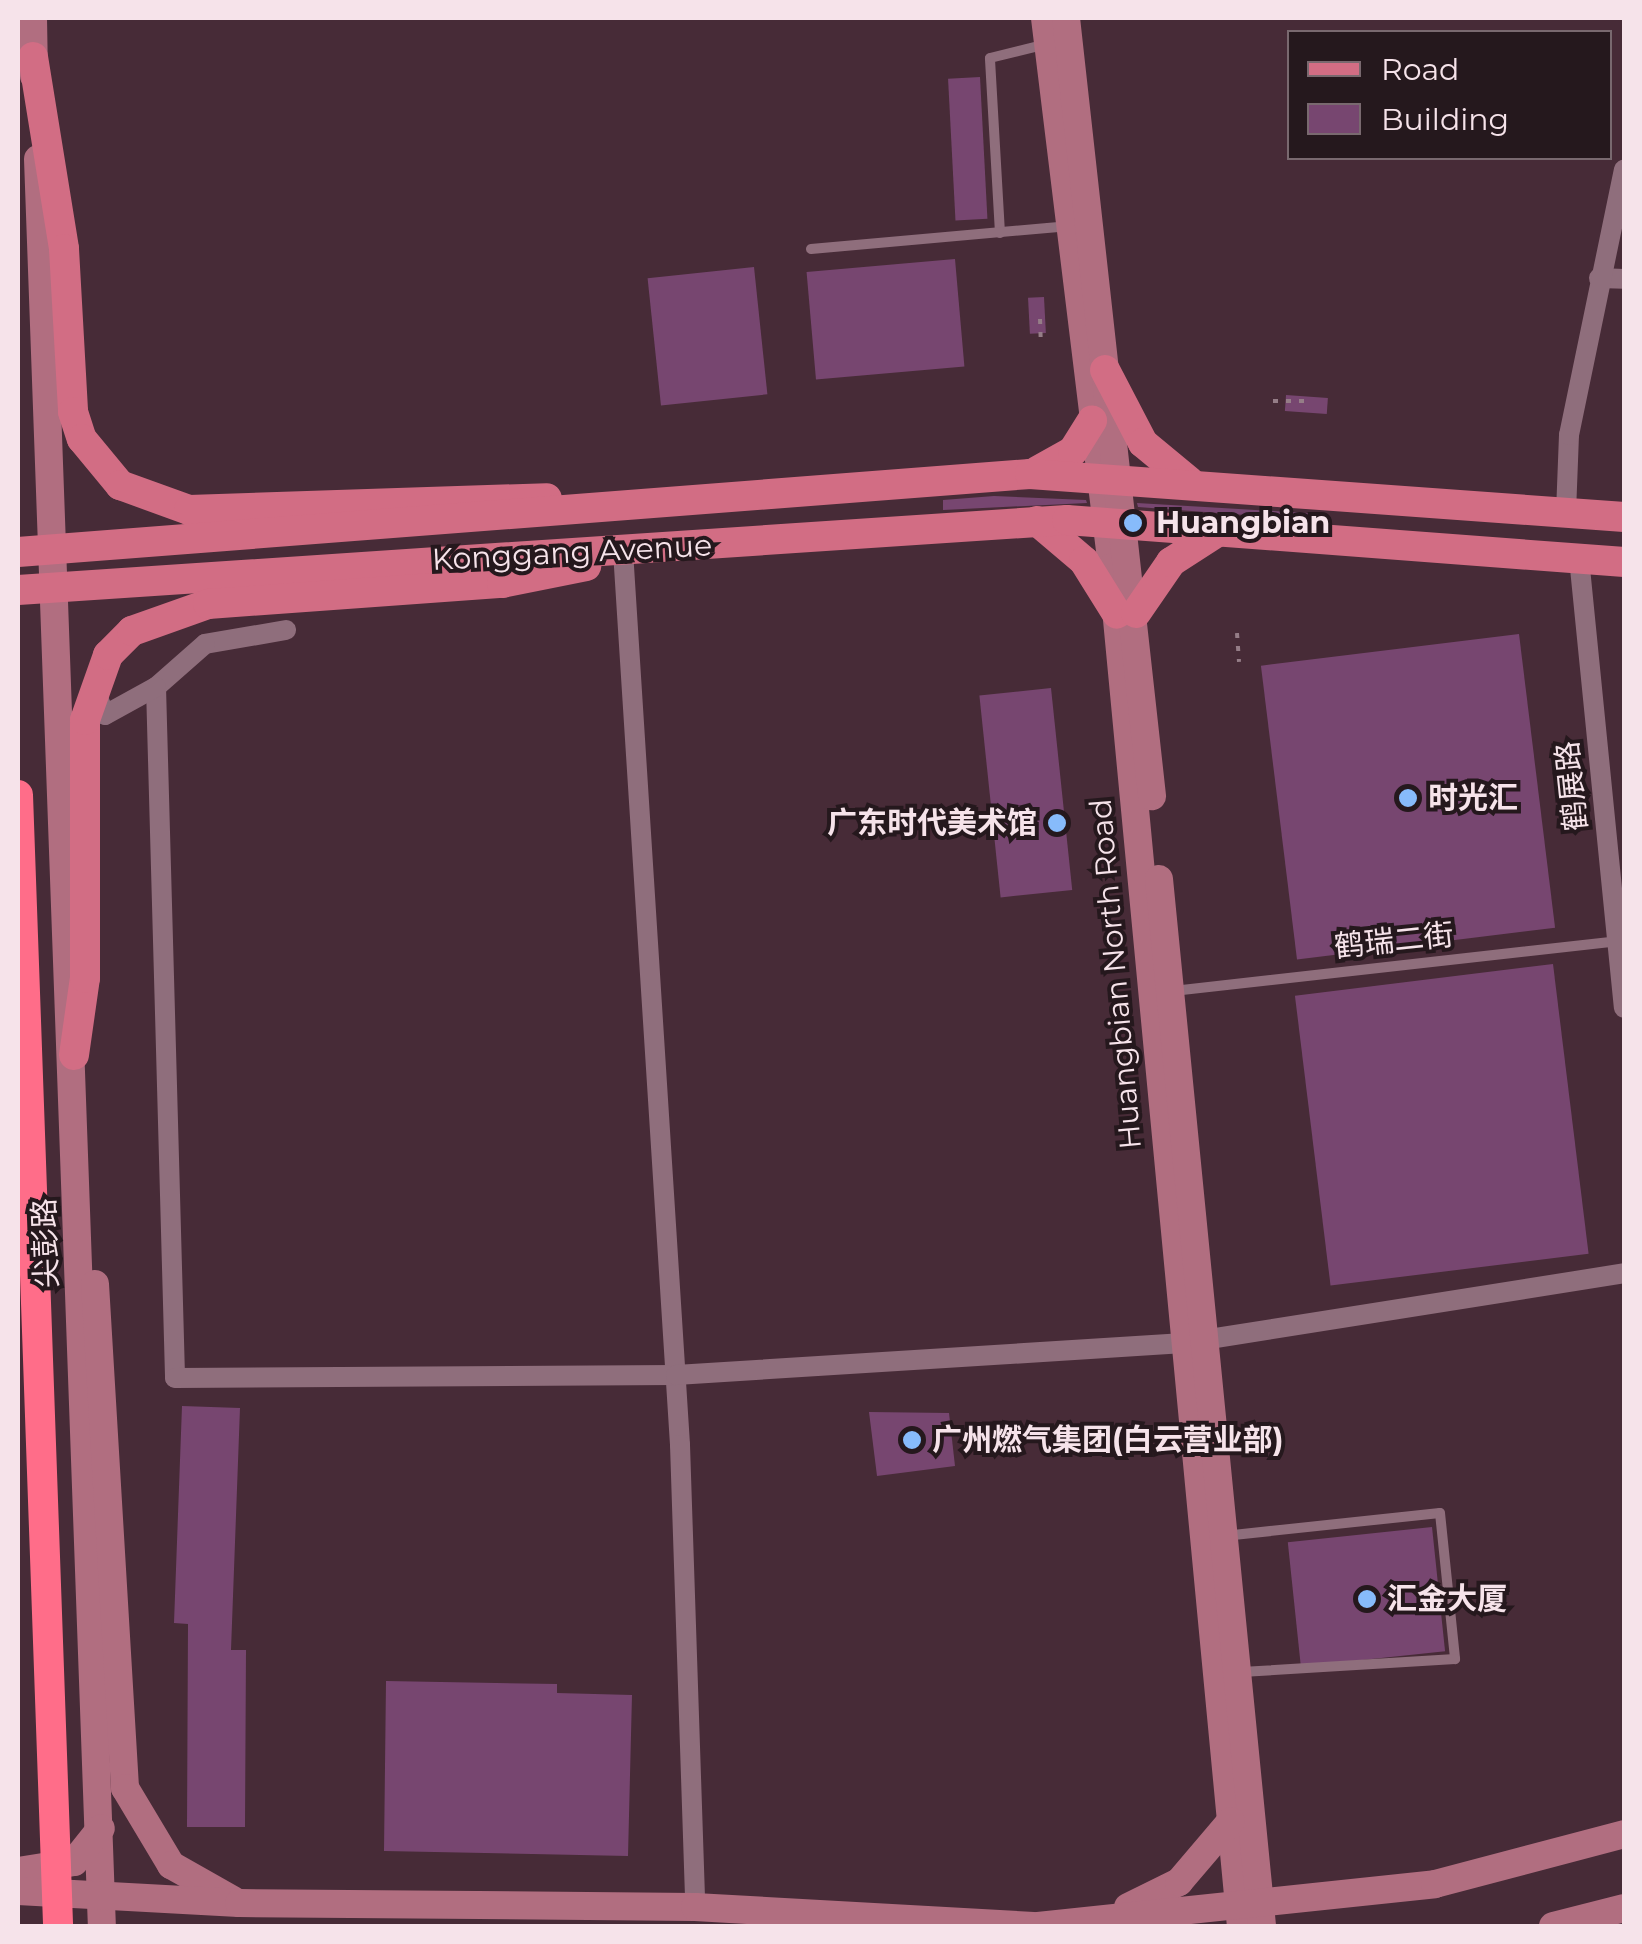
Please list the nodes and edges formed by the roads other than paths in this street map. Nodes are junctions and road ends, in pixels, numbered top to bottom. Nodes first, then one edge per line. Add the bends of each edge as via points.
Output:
1 (33, 18) edge
2 (1066, 18) edge
3 (1046, 31) edge
4 (33, 58) junction
5 (1624, 170) edge
6 (1067, 226) junction
7 (1000, 233) junction
8 (811, 248) dead end
9 (1599, 278) junction
10 (1624, 279) edge
11 (1105, 370) junction
12 (1092, 422) junction
13 (1030, 474) junction
14 (1107, 474) junction
15 (1188, 480) junction
16 (927, 486) junction
17 (1287, 489) junction
18 (620, 510) junction
19 (1566, 512) junction
20 (1624, 517) edge
21 (1036, 521) junction
22 (1116, 524) junction
23 (925, 531) junction
24 (1216, 533) junction
25 (1282, 537) junction
26 (623, 551) junction
27 (18, 552) edge
28 (1579, 558) junction
29 (1624, 562) edge
30 (18, 590) edge
31 (1126, 614) junction
32 (286, 630) dead end
33 (92, 684) junction
34 (156, 687) junction
35 (18, 796) edge
36 (1621, 941) edge
37 (1170, 992) junction
38 (1624, 1008) edge
39 (74, 1055) junction
40 (1181, 1202) junction
41 (78, 1216) junction
42 (1624, 1273) edge
43 (1195, 1342) junction
44 (676, 1376) junction
45 (1214, 1536) junction
46 (1228, 1673) junction
47 (119, 1754) junction
48 (1231, 1821) junction
49 (1624, 1834) edge
50 (18, 1871) edge
51 (18, 1891) edge
52 (239, 1903) junction
53 (695, 1907) junction
54 (1624, 1908) edge
55 (312, 1915) edge
56 (1250, 1917) edge
57 (1077, 1922) junction
58 (58, 1926) edge
59 (102, 1926) edge
60 (1036, 1926) edge
61 (1553, 1926) edge

1 - 4 street, 尖彭路
2 - 11 street, Huangbian North Road
3 - 6 street, Huangbian North Road
3 - 7 lane via 990,58
4 - 18 main road via 64,249 73,412 101,468 120,485 188,510 483,496
4 - 39 street, 尖彭路
5 - 9 street
6 - 7 lane
6 - 12 street, Huangbian North Road
7 - 8 lane
9 - 10 street
9 - 19 street via 1569,435
11 - 14 street, Huangbian North Road
11 - 15 main road via 1143,443
12 - 13 main road via 1073,451
12 - 14 street, Huangbian North Road
13 - 14 main road, Konggang Avenue
13 - 16 main road, Konggang Avenue
14 - 15 main road, Konggang Avenue
14 - 22 street, Huangbian North Road
15 - 17 main road, Konggang Avenue
16 - 18 main road, Konggang Avenue
16 - 23 main road
17 - 19 main road, Konggang Avenue
17 - 25 main road
18 - 27 main road, Konggang Avenue
19 - 20 main road, Konggang Avenue
21 - 22 main road, Konggang Avenue
21 - 23 main road, Konggang Avenue
21 - 31 main road via 1084,561
22 - 24 main road, Konggang Avenue
22 - 31 street, Huangbian North Road
23 - 26 main road, Konggang Avenue
24 - 25 main road, Konggang Avenue
24 - 31 main road via 1171,562
25 - 28 main road, Konggang Avenue
26 - 30 main road, Konggang Avenue
26 - 33 main road via 502,583 178,609 132,631
26 - 44 street
28 - 29 main road, Konggang Avenue
28 - 36 street, 鹤展路
31 - 37 street, Huangbian North Road
31 - 40 street, Huangbian North Road
32 - 34 street via 205,644
33 - 34 street via 105,716
33 - 39 main road via 85,978
34 - 44 street via 176,1378
35 - 58 highway
36 - 37 lane, 鹤瑞二街
36 - 38 street, 鹤展路
37 - 40 street, Huangbian North Road
39 - 41 street, 尖彭路
40 - 43 street, Huangbian North Road
41 - 47 street via 106,1373
41 - 59 street, 尖彭路
42 - 43 street
43 - 44 street
43 - 45 street, Huangbian North Road
44 - 53 street
45 - 46 street, Huangbian North Road
45 - 46 lane via 1440,1514 1455,1659
46 - 48 street, Huangbian North Road
46 - 56 street, Huangbian North Road
47 - 50 street via 87,1853 62,1868
47 - 52 street via 150,1842
48 - 56 street, Huangbian North Road
48 - 57 street via 1158,1898
49 - 56 street via 1436,1884
51 - 52 street
52 - 55 street
53 - 55 street
53 - 60 street
54 - 61 street
56 - 57 street
57 - 60 street

